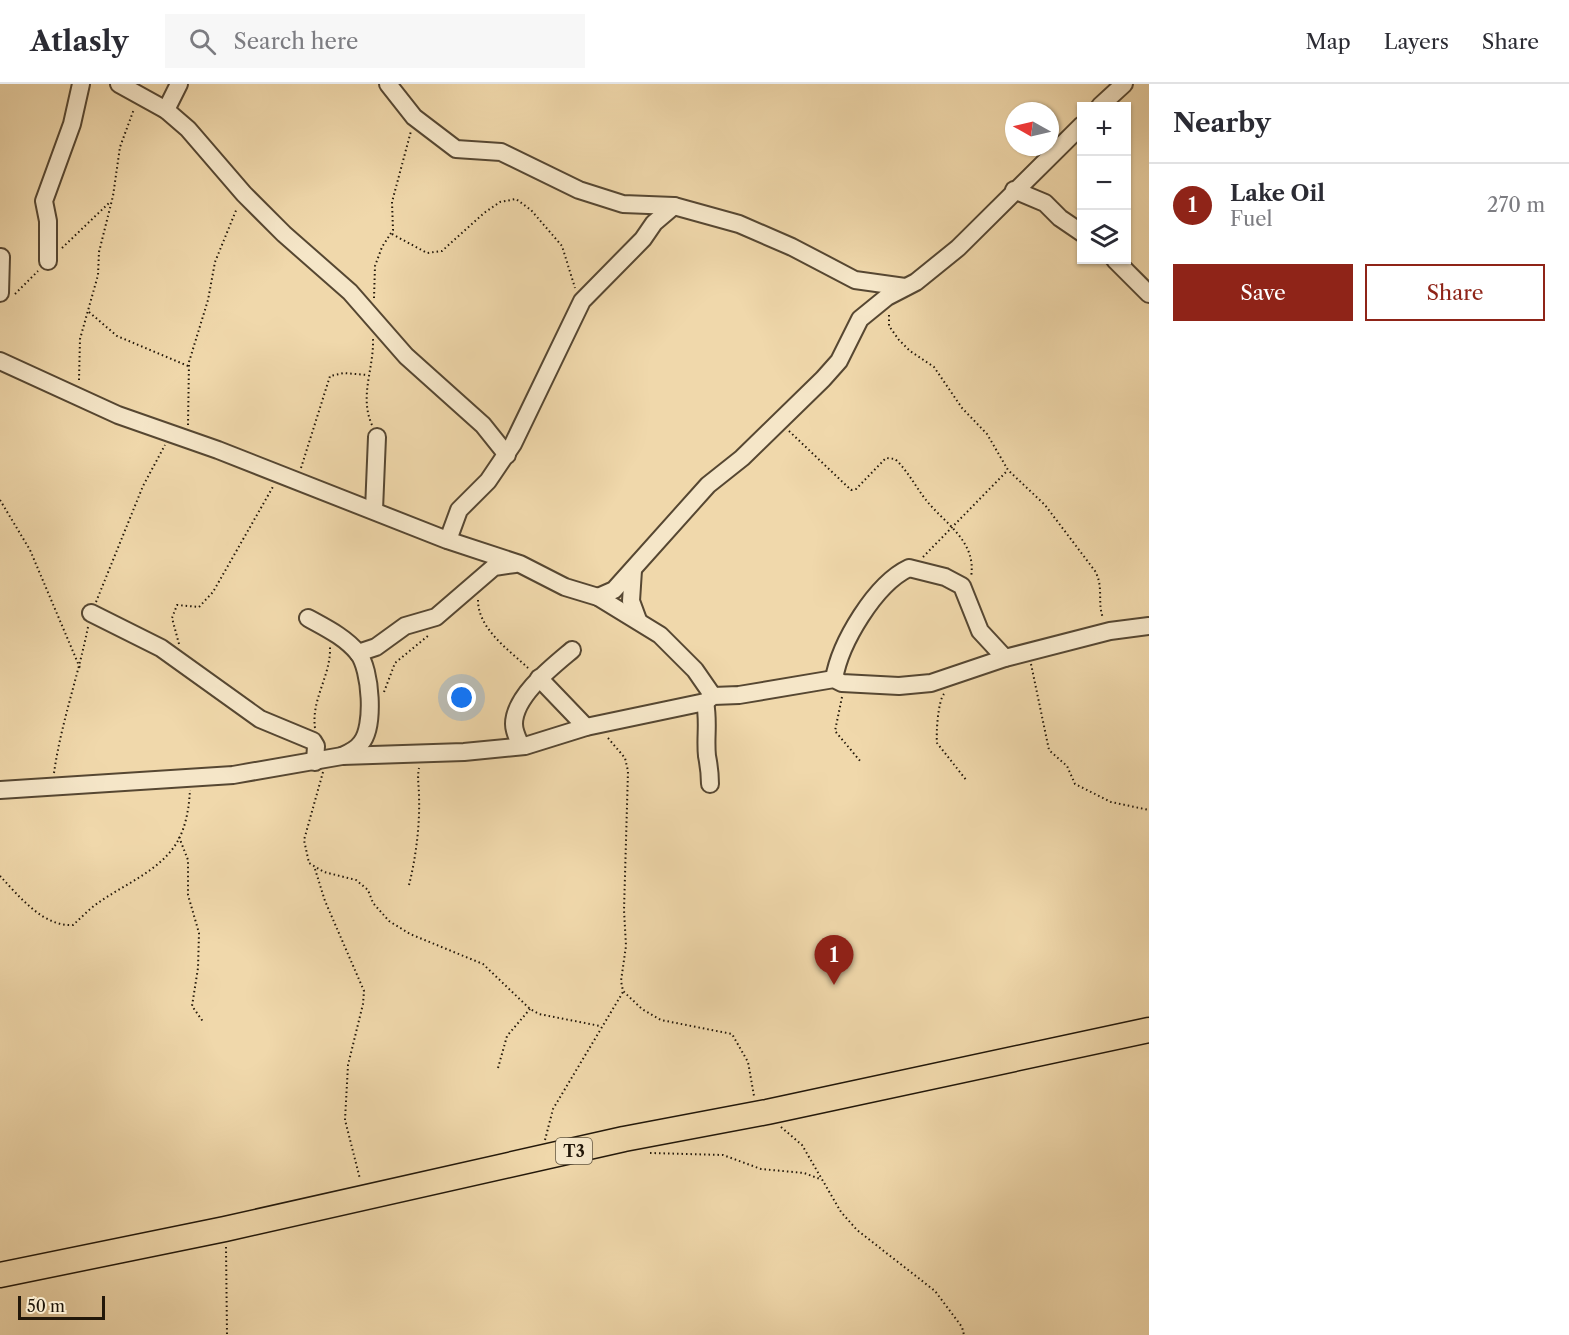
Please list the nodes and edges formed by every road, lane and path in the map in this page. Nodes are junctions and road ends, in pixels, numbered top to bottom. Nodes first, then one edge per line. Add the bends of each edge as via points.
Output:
1 (81, 84) edge
2 (119, 84) edge
3 (179, 84) edge
4 (388, 84) edge
5 (1124, 84) edge
6 (138, 96) junction
7 (1104, 102) edge
8 (166, 110) junction
9 (414, 117) junction
10 (1077, 130) edge
11 (1014, 190) junction
12 (244, 194) junction
13 (674, 206) junction
14 (1077, 230) edge
15 (391, 234) junction
16 (1, 257) edge
17 (48, 261) dead end
18 (1119, 264) edge
19 (901, 290) junction
20 (0, 292) edge
21 (1149, 294) edge
22 (582, 302) junction
23 (89, 312) junction
24 (372, 316) junction
25 (0, 361) edge
26 (188, 366) junction
27 (368, 375) junction
28 (76, 395) junction
29 (778, 422) junction
30 (377, 437) joint
31 (188, 440) junction
32 (507, 455) junction
33 (1008, 470) junction
34 (280, 474) junction
35 (296, 481) junction
36 (0, 500) edge
37 (374, 510) junction
38 (952, 525) junction
39 (448, 540) junction
40 (520, 564) junction
41 (909, 568) junction
42 (633, 570) junction
43 (477, 581) junction
44 (965, 590) junction
45 (598, 597) junction
46 (91, 613) dead end
47 (308, 618) dead end
48 (639, 620) junction
49 (1149, 626) edge
50 (328, 629) junction
51 (1110, 631) junction
52 (432, 632) dead end
53 (572, 650) dead end
54 (358, 653) junction
55 (1026, 653) junction
56 (1005, 658) junction
57 (184, 664) junction
58 (80, 668) dead end
59 (947, 677) junction
60 (539, 678) junction
61 (838, 681) junction
62 (709, 699) junction
63 (369, 705) junction
64 (592, 726) junction
65 (521, 746) junction
66 (422, 753) junction
67 (325, 756) junction
68 (861, 762) dead end
69 (191, 776) junction
70 (967, 781) dead end
71 (710, 784) dead end
72 (0, 790) edge
73 (1149, 810) edge
74 (179, 837) junction
75 (315, 869) junction
76 (0, 876) edge
77 (409, 885) dead end
78 (623, 991) junction
79 (530, 1009) junction
80 (204, 1023) dead end
81 (600, 1026) junction
82 (1149, 1030) edge
83 (498, 1068) dead end
84 (767, 1112) junction
85 (648, 1152) dead end
86 (547, 1157) junction
87 (820, 1179) junction
88 (364, 1197) junction
89 (225, 1229) junction
90 (0, 1275) edge
91 (227, 1335) edge
92 (964, 1335) edge

1 - 17 street via 72,124 44,201
2 - 6 street
3 - 8 street
4 - 9 street
5 - 7 street
6 - 8 street
6 - 23 path via 120,147
8 - 12 street via 188,129
9 - 13 street via 456,149 501,152 579,189 623,204
9 - 15 path via 392,202
10 - 11 street
11 - 14 street via 1045,203
11 - 19 street via 958,248
12 - 24 street
12 - 26 path via 215,262
13 - 19 street via 764,234 855,280
13 - 22 street
15 - 22 path via 433,254 447,248 500,202 516,199 531,210 562,246 572,283
15 - 24 path via 375,266
16 - 20 street
18 - 21 street
19 - 29 street via 875,304 860,319 840,361
19 - 33 path via 888,318 889,326 904,346 934,367 962,408 987,434
22 - 32 street
23 - 26 path via 117,336
23 - 28 path via 80,339
24 - 27 path via 373,347
24 - 32 street via 406,356 491,433
25 - 28 street
26 - 31 path
27 - 30 path via 366,409
27 - 35 path via 330,376
28 - 31 street
29 - 38 path via 850,490 886,458 895,459 926,500
29 - 42 street via 694,500
30 - 37 street
31 - 34 street
32 - 39 street via 459,510
33 - 38 path
33 - 51 path via 1045,505 1095,571 1101,584 1100,610
34 - 35 street
34 - 57 path via 213,592 199,607 177,605 172,613
35 - 37 street
36 - 58 path via 30,550
37 - 39 street
38 - 41 path
38 - 44 path via 970,555 972,572
39 - 40 street
40 - 43 street via 494,567
40 - 45 street via 565,588
41 - 44 street via 945,577
41 - 61 street via 884,589 850,632
42 - 45 street via 614,591
42 - 48 street via 631,601
43 - 54 street via 436,617 405,626 376,647
43 - 60 path via 481,618
44 - 56 street via 980,631
45 - 48 street
46 - 57 street
47 - 50 street
48 - 62 street via 695,670
49 - 51 street
50 - 54 street
50 - 67 path via 330,662 314,710
51 - 55 street
52 - 63 path via 395,663 384,693
53 - 60 street
54 - 63 street
55 - 56 street
55 - 73 path via 1037,683 1049,750 1067,766 1075,784 1111,802
56 - 59 street
57 - 67 street via 260,719 305,736
59 - 61 street via 899,686
59 - 70 path via 947,689 938,702 937,742
60 - 64 street
60 - 65 street via 516,712 515,732
61 - 62 street
61 - 68 path via 843,694 835,731
62 - 64 street
62 - 71 street
63 - 67 street via 363,742
64 - 65 street
64 - 78 path via 625,759 628,771
65 - 66 street
66 - 67 street
66 - 77 path via 416,783 416,863
67 - 69 street via 233,775
67 - 75 path via 304,840 306,856
69 - 72 street
69 - 74 path
74 - 76 path via 165,858 98,903 73,925 60,924 29,907
74 - 80 path via 188,860 188,895 199,933 192,1006
75 - 79 path via 356,880 368,890 388,921 483,964
75 - 88 path via 364,990 348,1065 345,1120
78 - 81 path, T3
78 - 84 path via 661,1020 732,1034 748,1062 754,1096
79 - 81 path
79 - 83 path via 507,1036
81 - 86 path, T3 via 549,1116
82 - 84 highway, T3
84 - 86 highway, T3
84 - 87 path via 802,1145
85 - 87 path via 723,1155 761,1169 804,1173
86 - 88 highway, T3
87 - 92 path via 857,1230 935,1291
88 - 89 highway, T3
89 - 90 highway, T3
89 - 91 path

